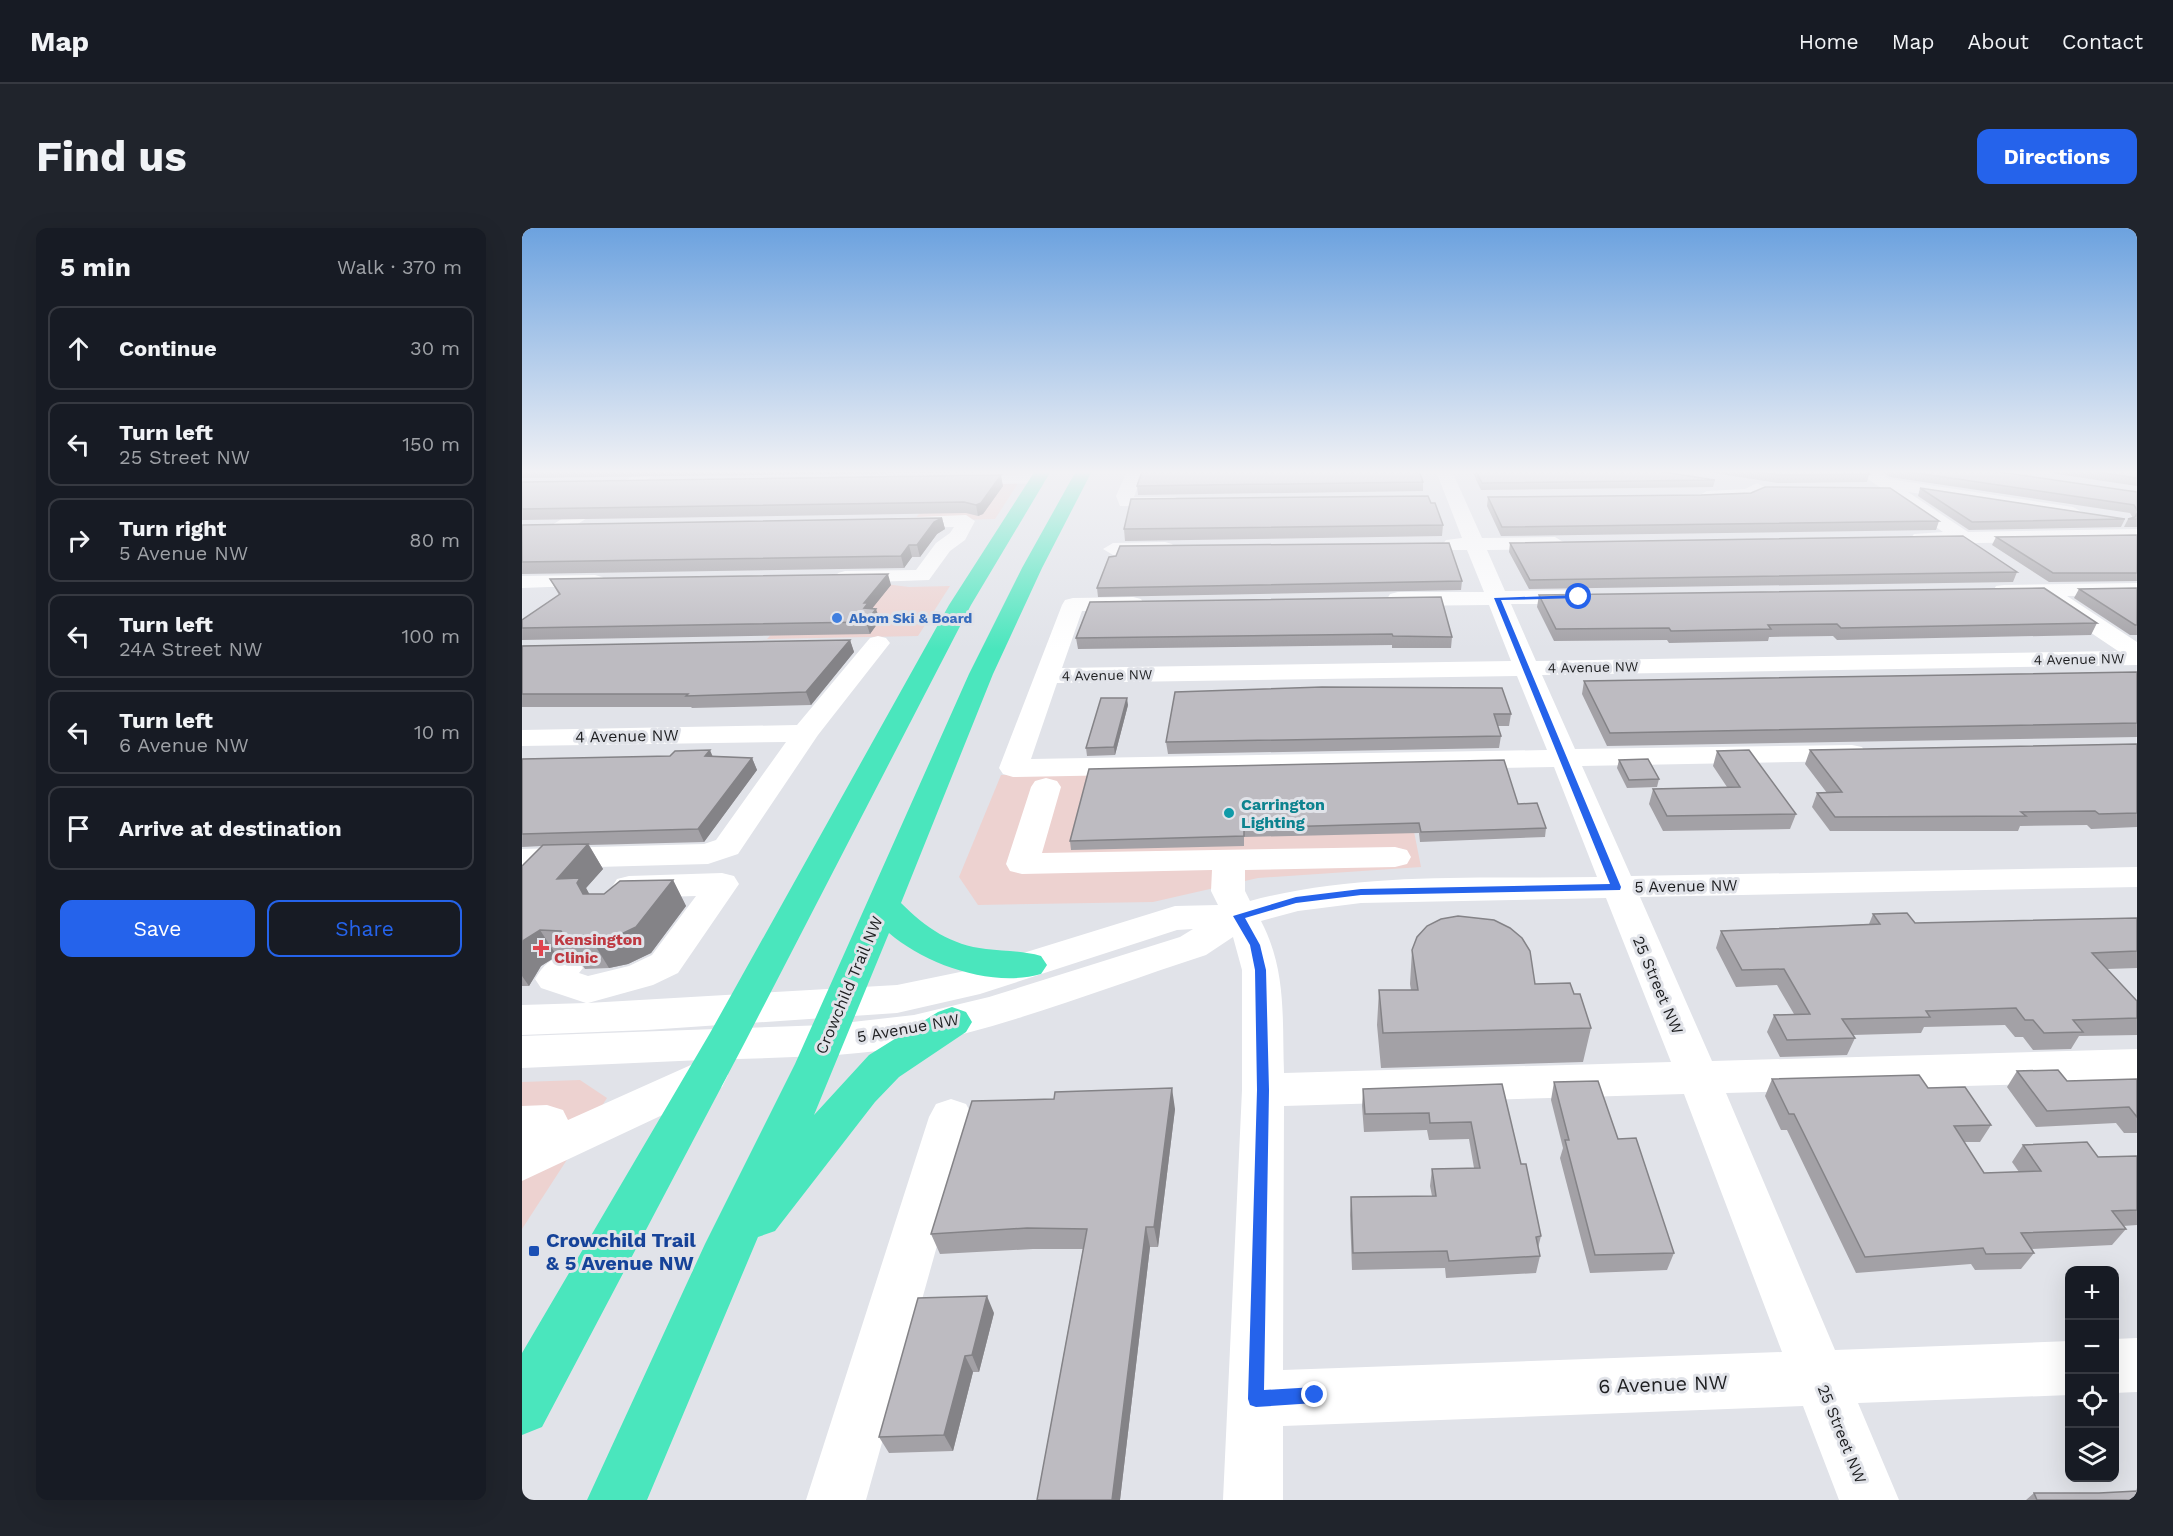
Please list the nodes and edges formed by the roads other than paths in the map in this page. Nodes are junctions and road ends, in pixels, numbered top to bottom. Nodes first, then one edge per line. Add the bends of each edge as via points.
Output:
1 (555, 530) edge
2 (961, 530) edge
3 (1006, 530) edge
4 (1052, 530) edge
5 (1468, 530) edge
6 (1954, 530) edge
7 (2137, 535) edge
8 (1964, 537) junction
9 (1897, 538) edge
10 (1580, 543) edge
11 (1475, 544) junction
12 (1430, 545) edge
13 (1183, 548) edge
14 (1113, 549) dead end
15 (522, 551) edge
16 (1995, 559) edge
17 (2014, 572) edge
18 (828, 577) edge
19 (616, 580) edge
20 (522, 582) edge
21 (2137, 589) edge
22 (2043, 591) junction
23 (1980, 592) edge
24 (1603, 597) edge
25 (1497, 598) junction
26 (1373, 600) edge
27 (1157, 603) edge
28 (843, 644) edge
29 (2137, 653) edge
30 (2137, 658) edge
31 (1527, 668) junction
32 (1049, 676) junction
33 (805, 733) junction
34 (522, 738) edge
35 (1874, 752) edge
36 (1564, 759) junction
37 (1046, 788) dead end
38 (1395, 857) dead end
39 (522, 859) edge
40 (1229, 860) junction
41 (2137, 877) edge
42 (1616, 887) junction
43 (645, 899) edge
44 (883, 905) junction
45 (1239, 916) junction
46 (1028, 965) junction
47 (581, 983) junction
48 (522, 1020) edge
49 (834, 1022) junction
50 (952, 1022) junction
51 (724, 1043) junction
52 (522, 1052) edge
53 (2137, 1065) edge
54 (1698, 1077) junction
55 (1263, 1090) junction
56 (951, 1117) dead end
57 (522, 1124) edge
58 (522, 1160) edge
59 (723, 1260) junction
60 (2137, 1365) edge
61 (2119, 1366) edge
62 (2065, 1368) edge
63 (1820, 1379) junction
64 (1256, 1399) junction
65 (522, 1407) edge
66 (617, 1500) edge
67 (836, 1500) edge
68 (1253, 1500) edge
69 (1869, 1500) edge

1 - 15 street
2 - 18 street via 922,576
3 - 51 highway via 960,605
4 - 44 highway, Crowchild Trail NW via 981,674
5 - 11 street, 25 Street NW
6 - 8 street
7 - 8 street
8 - 9 street
8 - 16 street
10 - 11 street
11 - 12 street
11 - 25 street, 25 Street NW
13 - 14 street
17 - 22 street
19 - 20 street
21 - 22 street
22 - 23 street
22 - 29 street
24 - 25 street
25 - 26 street
25 - 31 street, 25 Street NW
27 - 32 street via 1073,605
28 - 33 street via 878,644
30 - 31 street, 4 Avenue NW
31 - 32 street, 4 Avenue NW
31 - 36 street, 25 Street NW
32 - 36 street via 1013,768
33 - 34 street, 4 Avenue NW
33 - 39 street via 727,847 708,854
35 - 36 street
36 - 42 street, 25 Street NW
37 - 40 street via 1022,864
38 - 40 street
40 - 45 street via 1228,891
41 - 42 street, 5 Avenue NW
42 - 45 street, 5 Avenue NW via 1361,892 1296,900
42 - 54 street, 25 Street NW
43 - 47 street via 722,884 665,964 640,976
44 - 46 highway via 909,933 940,951 981,962
44 - 49 highway, Crowchild Trail NW
45 - 46 street, 5 Avenue NW via 1175,918
45 - 50 street, 5 Avenue NW via 1194,946
45 - 55 street via 1255,945 1261,970
46 - 49 street, 5 Avenue NW
47 - 48 street, 5 Avenue NW
47 - 51 street, 5 Avenue NW
49 - 50 street, 5 Avenue NW via 880,1035
49 - 51 street, 5 Avenue NW
49 - 59 highway, Crowchild Trail NW
50 - 59 highway via 884,1066 860,1090
51 - 52 street, 5 Avenue NW
51 - 58 street
51 - 65 highway
53 - 54 street
54 - 55 street
54 - 63 street, 25 Street NW
55 - 64 street
56 - 67 street
57 - 58 street via 547,1123
59 - 66 highway, Crowchild Trail NW
60 - 61 street
62 - 63 street, 6 Avenue NW
63 - 64 street, 6 Avenue NW
63 - 69 street, 25 Street NW
64 - 68 street

